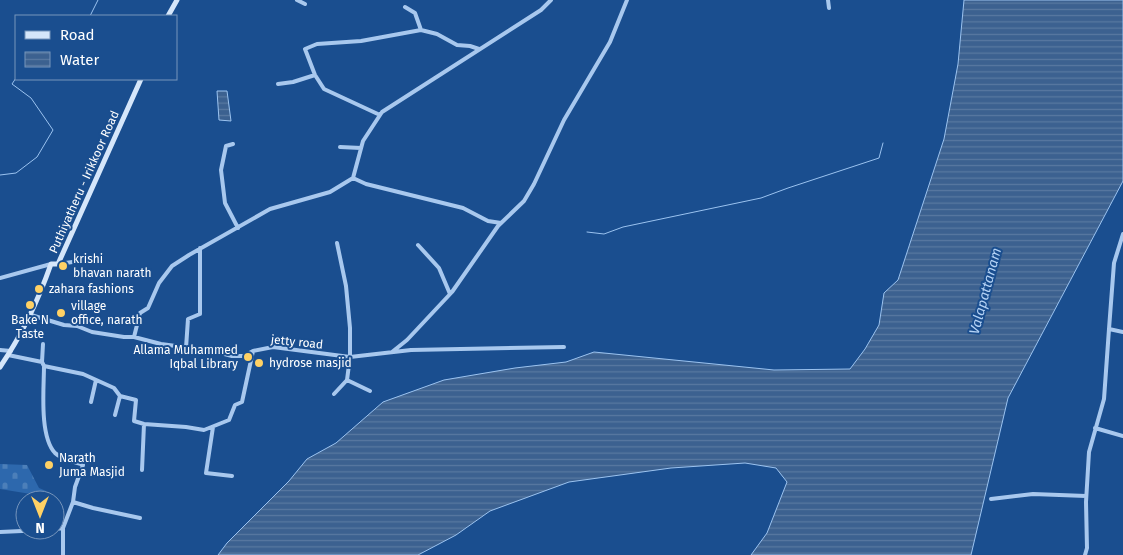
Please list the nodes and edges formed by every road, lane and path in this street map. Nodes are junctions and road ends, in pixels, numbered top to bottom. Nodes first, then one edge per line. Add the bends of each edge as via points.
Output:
1 (177, 0) edge
2 (298, 0) edge
3 (551, 0) edge
4 (627, 0) edge
5 (828, 0) edge
6 (305, 4) dead end
7 (405, 6) dead end
8 (829, 8) dead end
9 (169, 15) edge
10 (421, 30) junction
11 (479, 49) junction
12 (315, 75) junction
13 (141, 80) edge
14 (278, 84) dead end
15 (380, 115) junction
16 (233, 144) dead end
17 (340, 146) dead end
18 (361, 148) junction
19 (353, 178) junction
20 (501, 223) junction
21 (238, 228) junction
22 (1123, 234) edge
23 (337, 243) dead end
24 (418, 245) dead end
25 (200, 248) junction
26 (87, 260) dead end
27 (51, 264) junction
28 (58, 264) junction
29 (0, 278) edge
30 (450, 294) junction
31 (31, 315) junction
32 (1109, 329) junction
33 (1123, 332) edge
34 (134, 337) junction
35 (44, 344) dead end
36 (564, 347) dead end
37 (186, 348) junction
38 (0, 350) edge
39 (254, 351) junction
40 (10, 353) junction
41 (388, 354) junction
42 (350, 357) junction
43 (43, 364) junction
44 (0, 367) edge
45 (96, 380) junction
46 (347, 380) junction
47 (370, 391) dead end
48 (334, 394) dead end
49 (120, 396) junction
50 (91, 402) dead end
51 (115, 415) dead end
52 (144, 424) junction
53 (213, 427) junction
54 (1095, 428) junction
55 (1123, 436) edge
56 (142, 470) dead end
57 (232, 476) dead end
58 (1086, 496) junction
59 (991, 499) dead end
60 (73, 502) junction
61 (140, 518) dead end
62 (65, 523) edge
63 (15, 531) edge
64 (0, 532) edge
65 (63, 540) edge
66 (63, 555) edge
67 (1085, 555) edge

1 - 9 main road
2 - 6 street
3 - 11 street via 541,10
4 - 20 street via 610,42 564,120 534,184 524,201
5 - 8 street
7 - 10 street via 415,13
10 - 11 street via 458,45
10 - 12 street via 361,42 317,44 305,49
11 - 15 street
12 - 14 street
12 - 15 street via 324,89
13 - 28 main road, Puthiyatheru - Irikkoor Road
15 - 18 street
16 - 21 street via 226,146 221,170 225,203
17 - 18 street
18 - 19 street
19 - 20 street via 463,208
19 - 21 street via 330,192 270,209
20 - 30 street
21 - 25 street
22 - 32 street via 1114,263
23 - 42 street via 350,320
24 - 30 street via 439,268
25 - 34 street via 172,266 159,283 148,308 140,314
25 - 37 street via 200,314 188,319
26 - 28 street
27 - 28 main road, Puthiyatheru - Irikkoor Road
27 - 29 street
27 - 31 main road, Puthiyatheru - Irikkoor Road
30 - 41 street via 407,340
31 - 34 street, jetty road via 92,332
31 - 40 main road, Puthiyatheru - Irikkoor Road
32 - 33 street
32 - 54 street via 1104,399
34 - 37 street, jetty road
35 - 43 street
36 - 41 street, jetty road via 411,350
37 - 39 street, jetty road via 232,356 244,356
38 - 40 street
39 - 42 street, jetty road via 273,348
39 - 53 street via 242,402 235,405 228,420
40 - 43 street
40 - 44 main road, Puthiyatheru - Irikkoor Road
41 - 42 street, jetty road
42 - 46 street
43 - 45 street
43 - 60 street via 43,417 50,446 56,454 83,465
45 - 49 street via 114,388
45 - 50 street
46 - 47 street
46 - 48 street
49 - 51 street
49 - 52 street via 136,400 133,420
52 - 53 street via 204,430
52 - 56 street
53 - 57 street via 206,473
54 - 55 street
54 - 58 street via 1089,452
58 - 59 street via 1033,494
58 - 67 street
60 - 61 street
60 - 62 street
63 - 64 street
65 - 66 street

